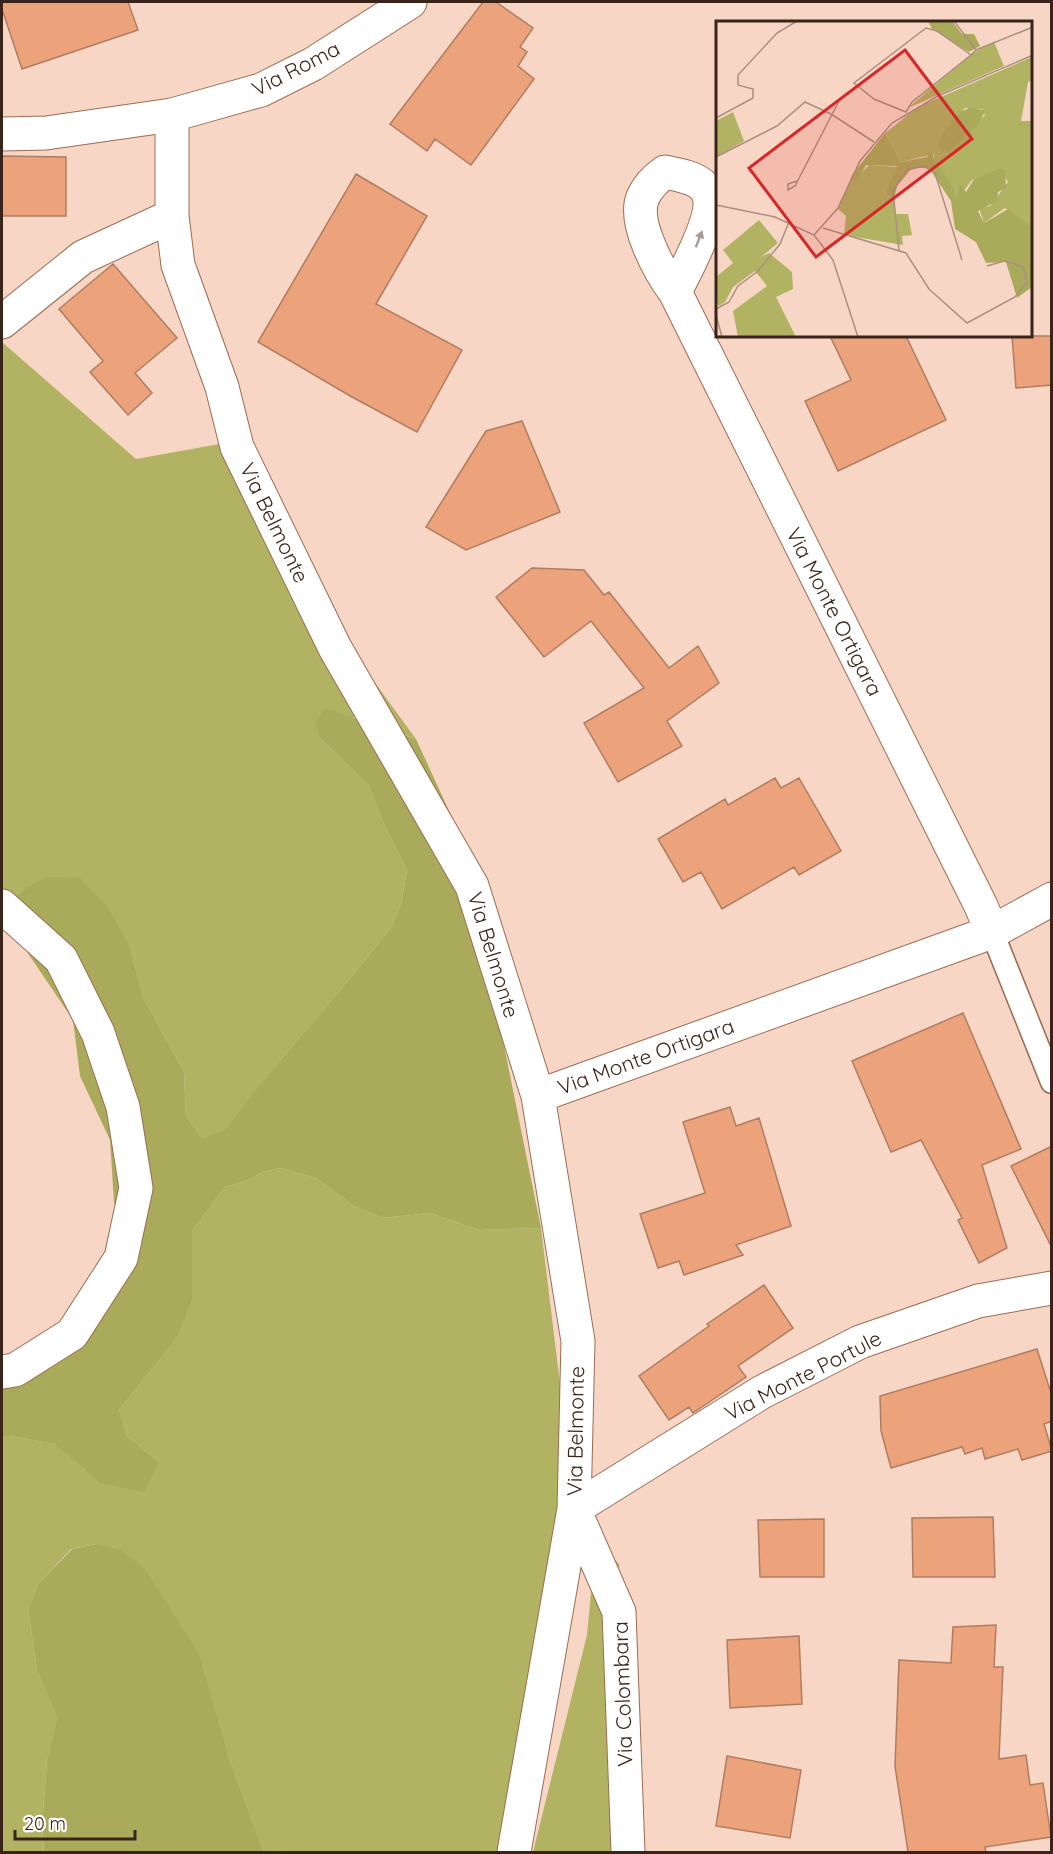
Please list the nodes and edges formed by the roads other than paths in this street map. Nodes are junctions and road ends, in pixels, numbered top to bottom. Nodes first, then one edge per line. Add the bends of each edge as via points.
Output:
1 (410, 2) edge
2 (172, 115) junction
3 (2, 134) edge
4 (712, 189) edge
5 (172, 216) junction
6 (675, 292) junction
7 (2, 322) edge
8 (1052, 899) edge
9 (2, 906) edge
10 (992, 932) junction
11 (1052, 1082) edge
12 (538, 1096) junction
13 (1052, 1288) edge
14 (2, 1372) edge
15 (574, 1509) junction
16 (514, 1852) edge
17 (628, 1852) edge

1 - 2 street, Via Roma via 313,64 261,90
2 - 3 street, Via Roma via 46,133
2 - 5 street, Via Belmonte
6 -> 4 street, Via Monte Ortigara via 709,215
4 - 6 street, Via Monte Ortigara via 664,172 642,199 641,222 663,277
5 - 7 street via 83,257
5 - 12 street, Via Belmonte via 178,265 222,387 237,447 335,648 472,886
6 - 10 street, Via Monte Ortigara
8 - 10 street, Via Monte Ortigara
9 - 14 street via 61,959 98,1033 123,1107 136,1188 121,1258 72,1334 15,1370
10 - 11 lane
10 - 12 street, Via Monte Ortigara
12 - 15 street, Via Belmonte via 578,1341
13 - 15 street, Via Monte Portule via 978,1301 860,1342 762,1392
15 - 16 street, Via Belmonte
15 - 17 street, Via Colombara via 619,1612

